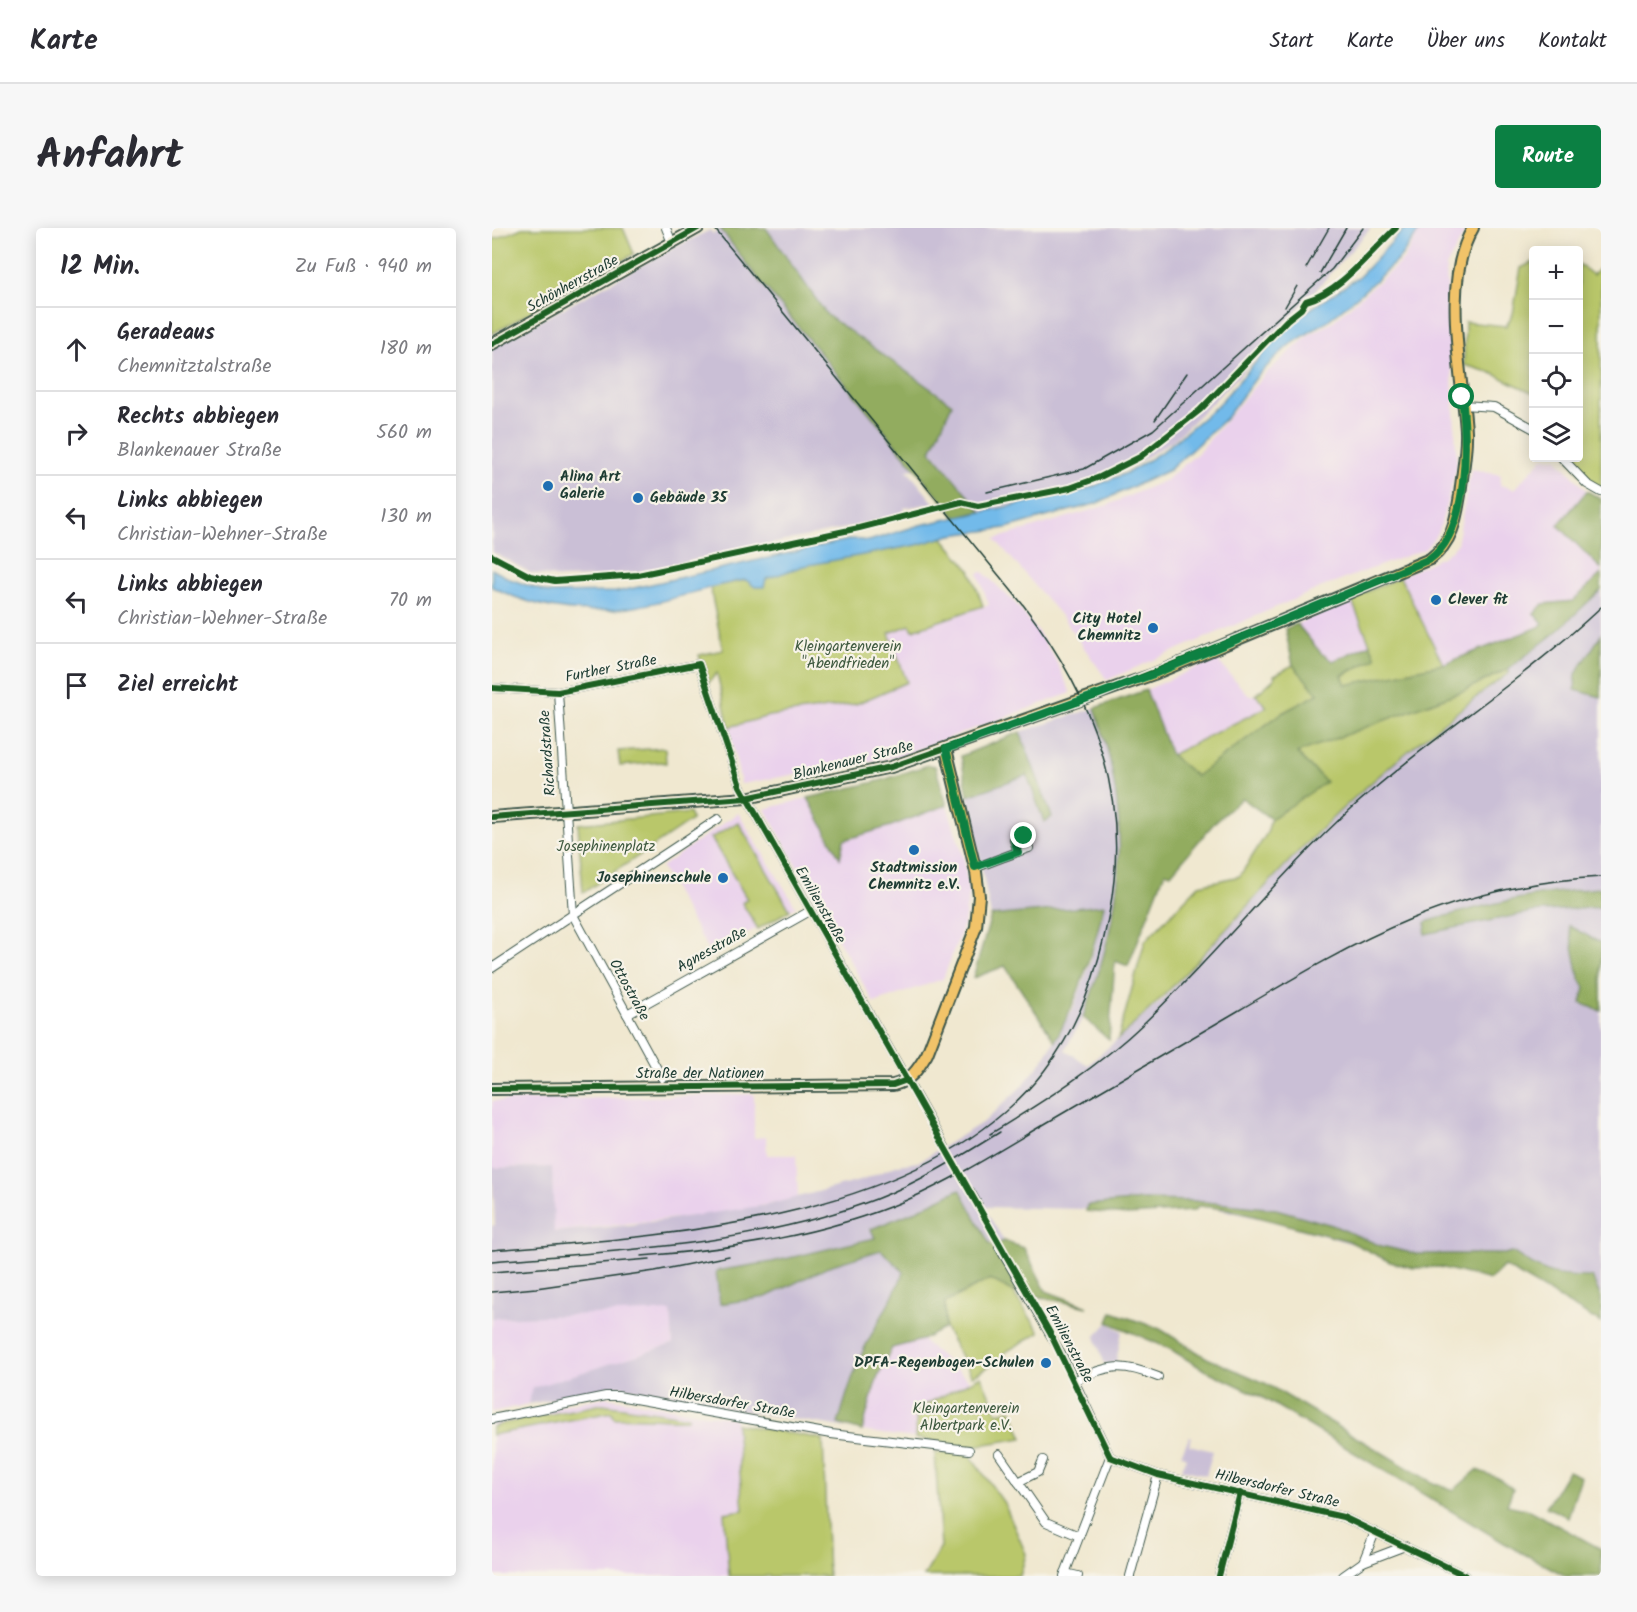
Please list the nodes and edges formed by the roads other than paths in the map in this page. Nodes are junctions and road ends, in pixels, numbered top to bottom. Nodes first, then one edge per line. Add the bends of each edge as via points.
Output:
1 (666, 228) edge
2 (698, 228) edge
3 (1473, 228) edge
4 (672, 243) junction
5 (492, 344) edge
6 (1463, 405) junction
7 (1529, 427) edge
8 (1566, 462) edge
9 (1601, 492) edge
10 (699, 663) joint
11 (492, 688) edge
12 (558, 692) junction
13 (946, 749) junction
14 (746, 798) junction
15 (565, 812) junction
16 (492, 817) edge
17 (718, 819) dead end
18 (1018, 852) dead end
19 (975, 867) junction
20 (810, 911) junction
21 (573, 915) junction
22 (492, 968) edge
23 (627, 1014) junction
24 (662, 1078) dead end
25 (907, 1080) junction
26 (492, 1089) edge
27 (945, 1147) tunnel mouth
28 (970, 1191) tunnel mouth
29 (978, 1206) tunnel mouth
30 (999, 1247) tunnel mouth
31 (1158, 1377) dead end
32 (1075, 1380) junction
33 (492, 1419) edge
34 (969, 1450) dead end
35 (999, 1454) dead end
36 (1110, 1456) junction
37 (1043, 1460) dead end
38 (1158, 1475) junction
39 (1018, 1482) junction
40 (1240, 1493) junction
41 (1375, 1532) junction
42 (1079, 1536) junction
43 (1405, 1546) junction
44 (1363, 1562) junction
45 (1064, 1574) edge
46 (1078, 1576) edge
47 (1130, 1576) edge
48 (1220, 1576) edge
49 (1342, 1576) edge
50 (1466, 1576) edge

1 - 4 street
2 - 4 main road, Schönherrstraße
3 - 6 main road via 1460,255 1457,276
4 - 5 main road, Schönherrstraße
6 - 7 street via 1494,407
6 - 13 main road, Blankenauer Straße via 1466,440 1455,521 1449,540 1430,559 1154,674
8 - 9 street via 1587,484
10 - 12 street, Further Straße
10 - 14 street, Emilienstraße
11 - 12 street, Further Straße
12 - 15 street, Richardstraße
13 - 14 main road, Blankenauer Straße via 891,767
13 - 19 main road
14 - 15 main road, Blankenauer Straße
14 - 20 street, Emilienstraße
15 - 16 main road, Blankenauer Straße
15 - 21 street
17 - 21 street
18 - 19 street
19 - 25 main road via 976,927 927,1054
20 - 23 street, Agnesstraße
20 - 25 street, Emilienstraße
21 - 22 street
21 - 23 street, Ottostraße
23 - 24 street, Ottostraße
25 - 26 main road, Straße der Nationen via 893,1085 860,1086
25 - 27 street, Emilienstraße
28 - 29 street
30 - 32 street, Emilienstraße
31 - 32 street, Emilienstraße via 1116,1365
32 - 36 street, Emilienstraße
33 - 34 street, Hilbersdorfer Straße via 618,1396 831,1434
35 - 39 street
36 - 38 street, Hilbersdorfer Straße
36 - 42 street
37 - 39 street via 1038,1472
38 - 40 street, Hilbersdorfer Straße
38 - 47 street
39 - 42 street via 1046,1522
40 - 41 street, Hilbersdorfer Straße via 1343,1517
40 - 48 street
41 - 43 street, Hilbersdorfer Straße
41 - 44 street
42 - 45 street
43 - 44 street
43 - 50 street, Hilbersdorfer Straße
44 - 49 street
45 - 46 street

